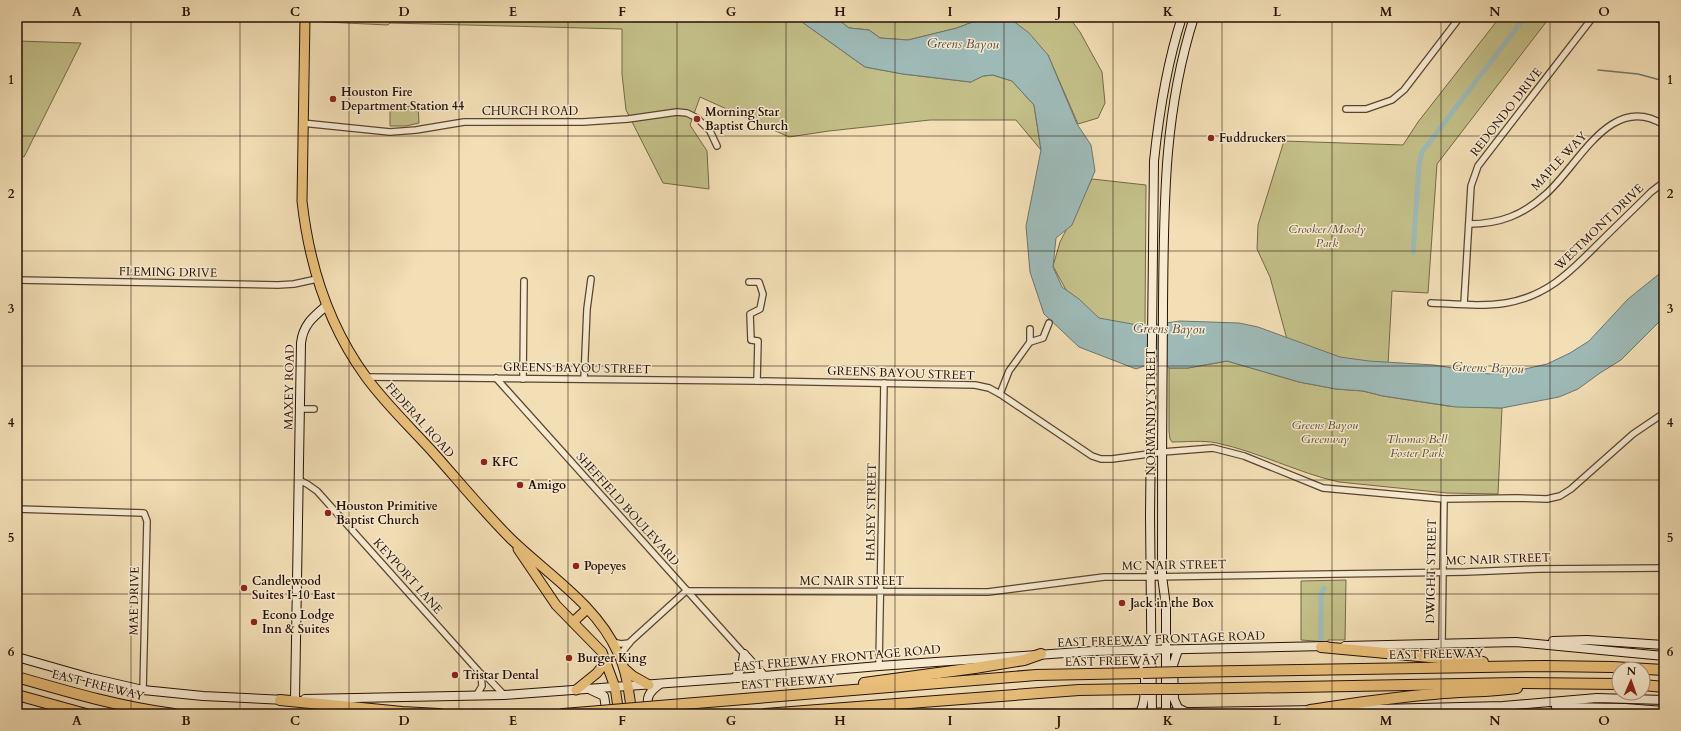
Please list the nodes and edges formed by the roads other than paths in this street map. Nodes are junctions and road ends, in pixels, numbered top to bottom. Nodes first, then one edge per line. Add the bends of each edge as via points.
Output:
1 (305, 17) edge
2 (1182, 17) edge
3 (1194, 17) edge
4 (1460, 17) edge
5 (1594, 17) edge
6 (1654, 17) edge
7 (1664, 21) edge
8 (1346, 108) dead end
9 (302, 123) junction
10 (1664, 125) edge
11 (717, 146) dead end
12 (1664, 182) edge
13 (1469, 224) junction
14 (317, 279) junction
15 (591, 279) dead end
16 (17, 280) edge
17 (524, 280) dead end
18 (749, 282) dead end
19 (1431, 303) dead end
20 (1464, 304) junction
21 (326, 306) junction
22 (1049, 323) dead end
23 (1030, 329) dead end
24 (1030, 342) junction
25 (366, 377) junction
26 (496, 378) junction
27 (523, 379) junction
28 (584, 379) junction
29 (757, 381) junction
30 (884, 383) junction
31 (1000, 394) junction
32 (300, 408) junction
33 (314, 409) dead end
34 (1664, 413) edge
35 (1162, 452) junction
36 (1150, 453) junction
37 (299, 480) junction
38 (1444, 499) junction
39 (17, 509) edge
40 (512, 539) junction
41 (1664, 568) edge
42 (548, 571) junction
43 (1442, 572) junction
44 (1162, 576) junction
45 (1150, 577) junction
46 (538, 579) junction
47 (686, 591) junction
48 (880, 592) junction
49 (588, 609) junction
50 (573, 622) junction
51 (612, 642) junction
52 (1516, 642) junction
53 (629, 643) junction
54 (1442, 643) junction
55 (1664, 645) edge
56 (1321, 646) junction
57 (1134, 650) junction
58 (1152, 650) junction
59 (1166, 650) junction
60 (1178, 650) junction
61 (602, 652) junction
62 (618, 653) junction
63 (744, 654) junction
64 (1041, 654) junction
65 (1664, 656) edge
66 (17, 657) edge
67 (606, 661) junction
68 (879, 666) junction
69 (1521, 666) junction
70 (624, 668) junction
71 (1664, 670) edge
72 (481, 674) junction
73 (764, 676) junction
74 (17, 677) edge
75 (736, 678) junction
76 (1559, 682) junction
77 (660, 684) junction
78 (1611, 684) edge
79 (649, 685) junction
80 (628, 686) junction
81 (1651, 686) edge
82 (616, 687) junction
83 (1664, 687) edge
84 (589, 689) junction
85 (143, 690) junction
86 (576, 690) junction
87 (17, 695) edge
88 (504, 695) junction
89 (476, 696) junction
90 (741, 698) junction
91 (296, 699) junction
92 (280, 700) junction
93 (1664, 700) edge
94 (1503, 706) junction
95 (1310, 710) junction
96 (1442, 711) edge
97 (1664, 711) edge
98 (604, 712) edge
99 (1140, 712) junction
100 (1186, 712) junction
101 (1152, 713) edge
102 (1166, 713) edge
103 (86, 714) edge
104 (174, 714) edge
105 (439, 714) edge
106 (563, 714) edge
107 (619, 714) edge
108 (632, 714) edge
109 (648, 714) edge
110 (768, 714) edge
111 (799, 714) edge
112 (1065, 714) edge

1 - 9 main road
2 - 36 main road, NORMANDY STREET via 1161,108 1155,154
3 - 35 main road, NORMANDY STREET via 1172,106 1167,154
4 - 8 street via 1414,78 1396,97 1379,106 1366,109
5 - 13 street, REDONDO DRIVE via 1478,166 1471,186
6 - 7 street
9 - 11 street, CHURCH ROAD via 390,132 464,122 628,120 688,112 710,131
9 - 14 main road via 302,201 305,229
10 - 13 street, MAPLE WAY via 1637,116 1618,119 1603,129 1546,195 1528,208 1506,220
12 - 20 street, WESTMONT DRIVE via 1566,276 1549,287 1507,302
13 - 20 street, REDONDO DRIVE
14 - 16 street, FLEMING DRIVE via 278,285
14 - 21 main road
15 - 28 street
17 - 27 street
18 - 29 street via 759,282 763,294 760,309 750,314 752,340 758,341
19 - 20 street, WESTMONT DRIVE
21 - 25 main road, FEDERAL ROAD
21 - 32 main road, MAXEY ROAD via 308,323 302,337
22 - 24 street via 1042,338
23 - 24 street
24 - 31 street via 1009,371
25 - 26 street, GREENS BAYOU STREET
25 - 40 main road, FEDERAL ROAD
26 - 27 street, GREENS BAYOU STREET
26 - 47 street, SHEFFIELD BOULEVARD
27 - 28 street, GREENS BAYOU STREET
28 - 29 street, GREENS BAYOU STREET
29 - 30 street, GREENS BAYOU STREET
30 - 31 street, GREENS BAYOU STREET via 975,385
30 - 48 street, HALSEY STREET
31 - 36 street, GREENS BAYOU STREET via 1092,456 1112,459
32 - 33 street
32 - 37 main road, MAXEY ROAD
34 - 38 street, GREENS BAYOU STREET via 1633,434 1560,496 1547,499
35 - 36 street, GREENS BAYOU STREET
35 - 38 street, GREENS BAYOU STREET via 1213,448 1244,456 1323,488
35 - 44 main road, NORMANDY STREET
36 - 45 main road, NORMANDY STREET
37 - 72 street, KEYPORT LANE via 317,491
37 - 91 main road, MAXEY ROAD
38 - 43 street, DWIGHT STREET
39 - 85 street, MAE DRIVE via 144,512 147,522
40 - 42 main road, FEDERAL ROAD
40 - 46 main road, FEDERAL ROAD
41 - 43 street, MC NAIR STREET
42 - 46 main road
42 - 49 main road, FEDERAL ROAD
43 - 44 street, MC NAIR STREET
43 - 54 street, DWIGHT STREET
44 - 45 street, MC NAIR STREET
44 - 59 main road, NORMANDY STREET via 1166,606
45 - 48 street, MC NAIR STREET via 1104,577 988,592
45 - 58 main road, NORMANDY STREET
46 - 50 main road, FEDERAL ROAD
47 - 48 street, MC NAIR STREET
47 - 53 street
47 - 63 street, SHEFFIELD BOULEVARD
48 - 68 street, HALSEY STREET
49 - 50 main road
49 - 51 main road, FEDERAL ROAD
50 - 61 main road, FEDERAL ROAD
51 - 53 street
51 - 62 main road, FEDERAL ROAD
52 - 54 main road, EAST FREEWAY FRONTAGE ROAD
52 - 55 main road via 1587,640
52 - 65 main road, EAST FREEWAY FRONTAGE ROAD
53 - 62 street
54 - 56 main road, EAST FREEWAY FRONTAGE ROAD
56 - 60 main road, EAST FREEWAY FRONTAGE ROAD
56 - 69 highway
57 - 58 main road, EAST FREEWAY FRONTAGE ROAD
57 - 64 main road, EAST FREEWAY FRONTAGE ROAD
57 - 99 main road via 1143,664 1145,700
58 - 59 main road, EAST FREEWAY FRONTAGE ROAD
58 - 101 main road, NORMANDY STREET
59 - 60 main road, EAST FREEWAY FRONTAGE ROAD
59 - 102 main road, NORMANDY STREET
60 - 100 main road via 1173,665 1174,699 1178,708
61 - 62 main road
61 - 67 main road, FEDERAL ROAD
62 - 70 main road, FEDERAL ROAD
63 - 73 main road, SHEFFIELD BOULEVARD
63 - 75 main road via 742,667
64 - 68 main road, EAST FREEWAY FRONTAGE ROAD
64 - 90 highway via 1024,660 975,668
66 - 85 main road, EAST FREEWAY FRONTAGE ROAD
67 - 82 main road, FEDERAL ROAD
67 - 86 main road via 597,673
68 - 73 main road, EAST FREEWAY FRONTAGE ROAD
69 - 71 highway, EAST FREEWAY
69 - 90 highway, EAST FREEWAY, bridge via 1036,675
70 - 79 main road
70 - 80 main road, FEDERAL ROAD
72 - 88 street, KEYPORT LANE
72 - 89 street via 482,686
73 - 75 main road, EAST FREEWAY FRONTAGE ROAD
74 - 104 highway, EAST FREEWAY via 100,701
75 - 77 main road, EAST FREEWAY FRONTAGE ROAD
76 - 78 highway
76 - 95 highway via 1496,691 1402,697
76 - 110 highway, bridge via 1080,690
77 - 79 main road, EAST FREEWAY FRONTAGE ROAD
77 - 109 main road via 651,690 647,700
79 - 80 main road, EAST FREEWAY FRONTAGE ROAD
80 - 82 main road, EAST FREEWAY FRONTAGE ROAD
80 - 108 main road, FEDERAL ROAD
81 - 83 highway
82 - 84 main road, EAST FREEWAY FRONTAGE ROAD
82 - 107 main road, FEDERAL ROAD
84 - 86 main road, EAST FREEWAY FRONTAGE ROAD
84 - 98 main road via 604,696
85 - 92 main road, EAST FREEWAY FRONTAGE ROAD
86 - 88 main road, EAST FREEWAY FRONTAGE ROAD
87 - 103 highway
88 - 89 main road, EAST FREEWAY FRONTAGE ROAD
89 - 91 main road, EAST FREEWAY FRONTAGE ROAD
90 - 98 highway, EAST FREEWAY, bridge
91 - 92 main road, EAST FREEWAY FRONTAGE ROAD
92 - 105 highway
93 - 94 main road via 1596,698
94 - 96 main road
94 - 97 main road
95 - 96 main road
95 - 100 main road
98 - 106 highway, EAST FREEWAY
99 - 101 main road
99 - 112 main road
100 - 102 main road
101 - 102 main road
110 - 111 highway

